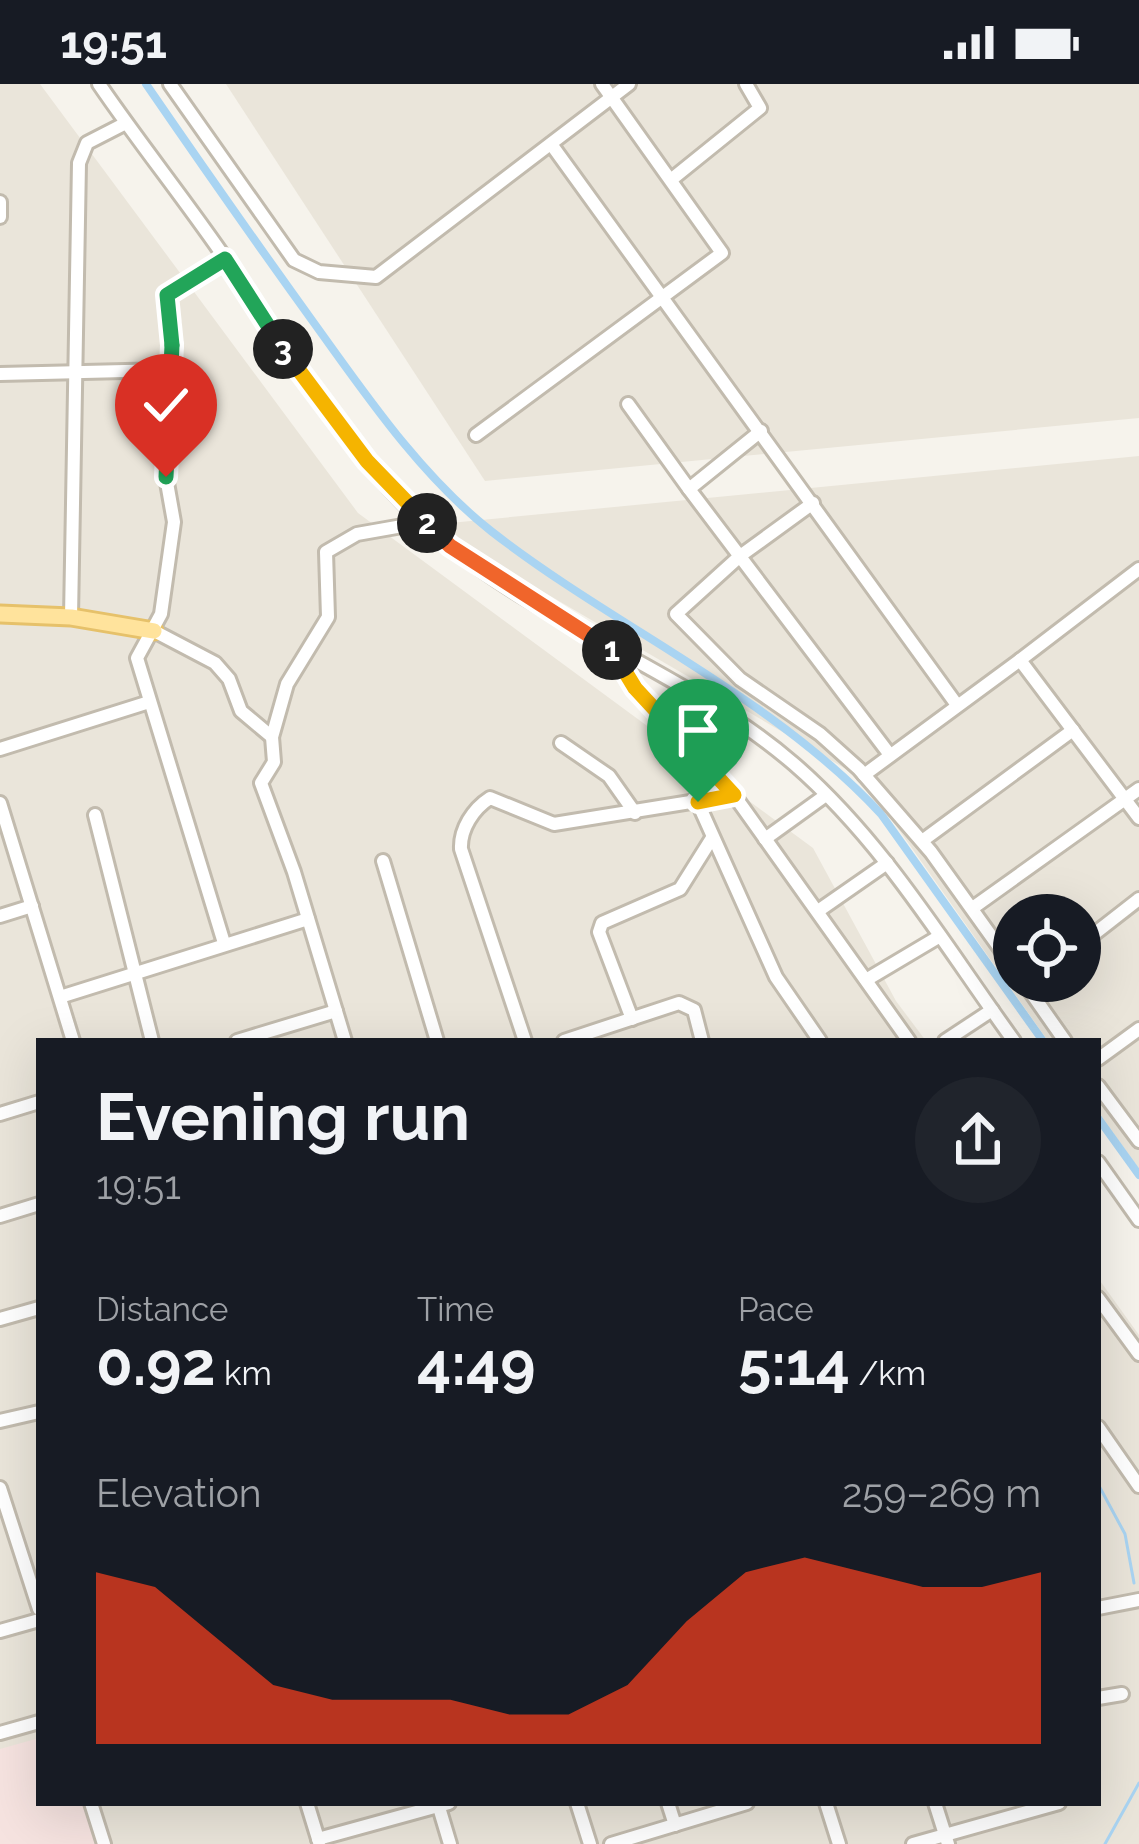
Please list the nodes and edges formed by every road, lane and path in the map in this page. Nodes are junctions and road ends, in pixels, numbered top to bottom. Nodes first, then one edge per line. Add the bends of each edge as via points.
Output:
1 (100, 84) edge
2 (170, 84) edge
3 (602, 84) edge
4 (629, 84) edge
5 (746, 84) edge
6 (612, 97) junction
7 (126, 123) junction
8 (550, 144) junction
9 (672, 179) junction
10 (0, 202) edge
11 (0, 218) edge
12 (225, 259) junction
13 (664, 299) junction
14 (167, 370) junction
15 (72, 372) junction
16 (0, 374) edge
17 (628, 404) dead end
18 (761, 431) junction
19 (476, 436) dead end
20 (689, 489) junction
21 (813, 502) junction
22 (425, 522) junction
23 (740, 556) junction
24 (1139, 569) edge
25 (0, 614) edge
26 (71, 617) junction
27 (154, 631) junction
28 (610, 646) junction
29 (1020, 660) junction
30 (146, 703) junction
31 (957, 705) junction
32 (1073, 730) junction
33 (272, 737) junction
34 (561, 743) dead end
35 (0, 748) edge
36 (890, 755) junction
37 (864, 775) junction
38 (1139, 789) edge
39 (734, 795) junction
40 (826, 795) junction
41 (1125, 799) junction
42 (698, 802) junction
43 (0, 803) edge
44 (635, 813) junction
45 (95, 815) dead end
46 (1139, 818) edge
47 (712, 838) junction
48 (765, 838) junction
49 (922, 841) junction
50 (383, 861) dead end
51 (886, 863) junction
52 (1139, 899) edge
53 (32, 906) junction
54 (974, 907) junction
55 (818, 911) junction
56 (0, 916) edge
57 (308, 919) junction
58 (1101, 929) edge
59 (940, 936) junction
60 (993, 936) edge
61 (224, 943) junction
62 (138, 971) junction
63 (866, 980) junction
64 (60, 998) junction
65 (1040, 1002) edge
66 (992, 1010) junction
67 (336, 1011) junction
68 (632, 1019) junction
69 (1139, 1029) edge
70 (73, 1038) edge
71 (151, 1038) edge
72 (247, 1038) edge
73 (344, 1038) edge
74 (436, 1038) edge
75 (524, 1038) edge
76 (573, 1038) edge
77 (701, 1038) edge
78 (818, 1038) edge
79 (907, 1038) edge
80 (950, 1038) edge
81 (1012, 1038) edge
82 (1063, 1038) edge
83 (1101, 1057) edge
84 (1101, 1090) edge
85 (36, 1103) edge
86 (0, 1114) edge
87 (1139, 1141) edge
88 (1101, 1166) edge
89 (1111, 1181) junction
90 (1101, 1188) edge
91 (36, 1205) edge
92 (0, 1216) edge
93 (1139, 1220) edge
94 (1101, 1302) edge
95 (36, 1308) edge
96 (1113, 1318) junction
97 (0, 1319) edge
98 (1101, 1326) edge
99 (1139, 1354) edge
100 (36, 1413) edge
101 (0, 1421) edge
102 (1101, 1430) edge
103 (1139, 1486) edge
104 (0, 1488) edge
105 (36, 1600) edge
106 (1139, 1600) edge
107 (1101, 1607) edge
108 (36, 1621) edge
109 (0, 1631) edge
110 (1122, 1694) dead end
111 (1101, 1698) edge
112 (36, 1723) edge
113 (0, 1733) edge
114 (92, 1806) edge
115 (308, 1806) edge
116 (435, 1806) edge
117 (442, 1806) edge
118 (578, 1806) edge
119 (669, 1806) edge
120 (737, 1806) edge
121 (827, 1806) edge
122 (936, 1806) edge
123 (1050, 1806) edge
124 (675, 1825) junction
125 (946, 1839) edge
126 (318, 1842) edge
127 (104, 1844) edge
128 (450, 1844) edge
129 (590, 1844) edge
130 (611, 1844) edge
131 (839, 1844) edge
132 (914, 1844) edge

1 - 7 street
2 - 8 street via 294,260 335,275 376,277
3 - 6 street
4 - 6 street
5 - 9 street via 760,108
6 - 8 street
6 - 9 street
7 - 12 street
7 - 15 street via 82,151
8 - 13 street
9 - 13 street via 722,254
10 - 11 street
12 - 14 street via 167,295
12 - 22 street via 307,386
13 - 18 street
13 - 19 street
14 - 15 street
14 - 27 street via 174,522
15 - 16 street
15 - 26 street
17 - 20 street
18 - 20 street
18 - 21 street
20 - 23 street
21 - 23 street
21 - 31 street
22 - 28 street via 450,546
22 - 33 street via 357,534 326,552 328,617 287,684
23 - 36 street
23 - 37 street via 676,614 740,679
24 - 29 street
25 - 26 main road
26 - 27 main road
27 - 30 street via 136,658
27 - 33 street via 215,663 241,711
28 - 39 street via 635,688
28 - 40 street via 737,722
29 - 31 street
29 - 32 street
30 - 35 street
30 - 61 street
31 - 36 street
32 - 41 street
32 - 49 street
33 - 57 street via 274,761 261,783
34 - 44 street via 609,776
36 - 37 street
37 - 49 street
38 - 41 street
39 - 42 street
39 - 48 street
40 - 48 street
40 - 51 street
41 - 46 street
41 - 54 street
42 - 44 street
42 - 47 street
43 - 53 street
44 - 75 street via 554,824 490,797 464,829 461,849
45 - 62 street
47 - 68 street via 680,889 602,923
47 - 78 street via 776,977
48 - 55 street
49 - 54 street
50 - 74 street
51 - 55 street
51 - 59 street
52 - 58 street
53 - 56 street
53 - 64 street
54 - 60 street
55 - 63 street
57 - 61 street
57 - 67 street
59 - 63 street
59 - 66 street
61 - 62 street
62 - 64 street
62 - 71 street
63 - 79 street
64 - 70 street
65 - 82 street
66 - 80 street
66 - 81 street
67 - 72 street
67 - 73 street
68 - 76 street
68 - 77 street via 688,1003
69 - 83 street
84 - 87 street
85 - 86 street
88 - 89 street
89 - 90 street
89 - 93 street
91 - 92 street
94 - 96 street
95 - 97 street
96 - 98 street
96 - 99 street
100 - 101 street
102 - 103 street
104 - 105 street
106 - 107 street
108 - 109 street
110 - 111 street
112 - 113 street
114 - 127 street
115 - 126 street
116 - 126 street
117 - 128 street
118 - 129 street
119 - 124 street
120 - 124 street
121 - 131 street
122 - 125 street
123 - 125 street
124 - 130 street
125 - 132 street

